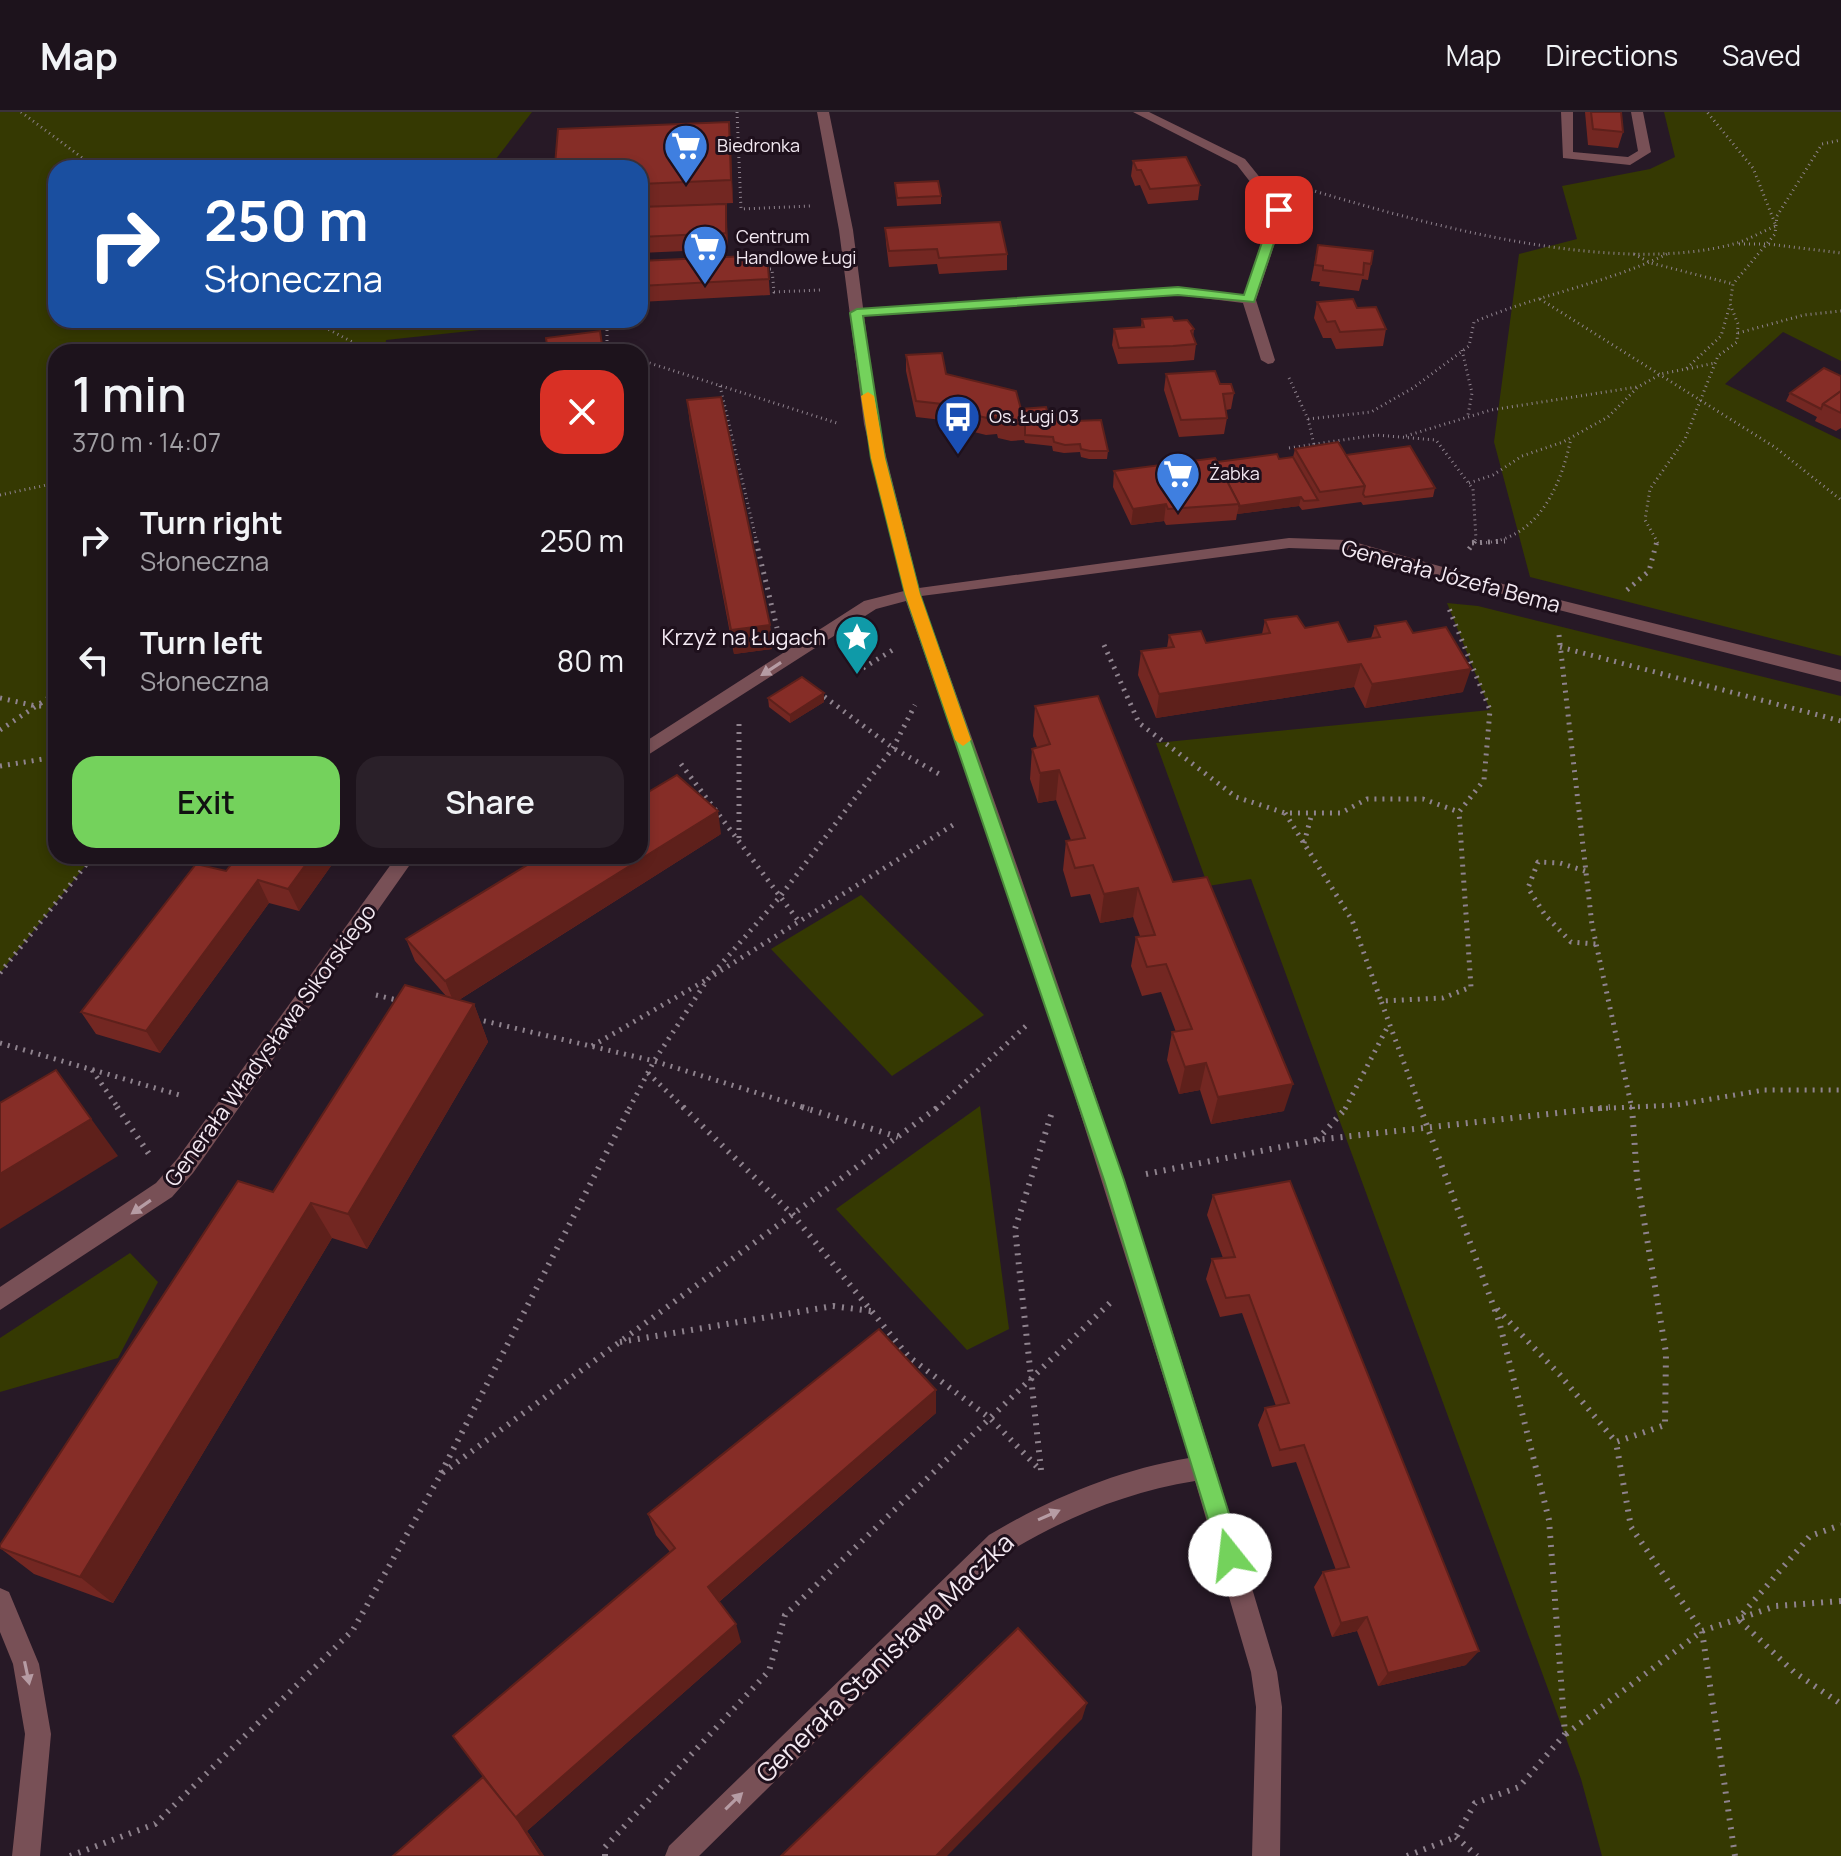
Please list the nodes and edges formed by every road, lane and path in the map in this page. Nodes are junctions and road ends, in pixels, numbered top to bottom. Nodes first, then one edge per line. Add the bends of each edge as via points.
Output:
1 (21, 112) edge
2 (737, 112) edge
3 (823, 112) edge
4 (1139, 112) edge
5 (1567, 112) edge
6 (1637, 112) edge
7 (1707, 112) edge
8 (1841, 140) edge
9 (85, 160) edge
10 (1241, 162) junction
11 (841, 205) junction
12 (1776, 226) junction
13 (1733, 244) junction
14 (1768, 244) junction
15 (1630, 252) junction
16 (1671, 252) junction
17 (1841, 253) edge
18 (1651, 263) junction
19 (757, 270) edge
20 (1733, 284) junction
21 (830, 290) dead end
22 (1539, 299) junction
23 (1249, 300) junction
24 (1730, 304) junction
25 (1841, 311) edge
26 (857, 313) junction
27 (326, 328) edge
28 (1738, 333) junction
29 (356, 344) edge
30 (1462, 350) junction
31 (1268, 360) joint
32 (648, 363) edge
33 (1715, 363) junction
34 (1686, 369) junction
35 (1661, 374) junction
36 (720, 386) junction
37 (1638, 387) junction
38 (1699, 399) junction
39 (1468, 415) junction
40 (1308, 419) junction
41 (871, 424) junction
42 (1403, 437) junction
43 (1572, 437) junction
44 (1314, 445) junction
45 (1289, 448) dead end
46 (1469, 483) junction
47 (48, 485) edge
48 (0, 495) edge
49 (1841, 500) edge
50 (1472, 543) junction
51 (1425, 567) junction
52 (1451, 576) junction
53 (912, 594) junction
54 (1555, 604) junction
55 (1577, 610) junction
56 (907, 641) dead end
57 (1104, 645) dead end
58 (1560, 647) junction
59 (785, 660) junction
60 (863, 668) dead end
61 (1841, 676) edge
62 (810, 686) edge
63 (0, 698) edge
64 (48, 698) edge
65 (917, 700) dead end
66 (36, 706) junction
67 (48, 706) edge
68 (738, 715) dead end
69 (1841, 721) edge
70 (0, 730) edge
71 (893, 748) junction
72 (648, 749) edge
73 (675, 756) dead end
74 (48, 758) edge
75 (0, 766) edge
76 (950, 780) dead end
77 (1459, 812) junction
78 (1285, 813) junction
79 (1312, 813) junction
80 (961, 820) dead end
81 (739, 842) junction
82 (1304, 844) junction
83 (87, 864) edge
84 (401, 864) edge
85 (1586, 871) junction
86 (779, 898) junction
87 (800, 923) junction
88 (1596, 944) junction
89 (0, 973) edge
90 (708, 979) junction
91 (376, 995) dead end
92 (1381, 1001) junction
93 (406, 1002) edge
94 (468, 1017) edge
95 (1031, 1020) dead end
96 (1390, 1023) junction
97 (0, 1043) edge
98 (592, 1046) junction
99 (654, 1061) junction
100 (91, 1069) junction
101 (648, 1073) junction
102 (1841, 1090) edge
103 (183, 1096) dead end
104 (1055, 1104) dead end
105 (1632, 1105) junction
106 (1426, 1126) junction
107 (899, 1137) junction
108 (1316, 1140) junction
109 (155, 1162) dead end
110 (1114, 1180) junction
111 (793, 1215) junction
112 (1123, 1290) dead end
113 (0, 1300) edge
114 (1493, 1305) junction
115 (872, 1311) junction
116 (619, 1342) junction
117 (1031, 1380) junction
118 (991, 1419) junction
119 (1616, 1442) junction
120 (1205, 1467) junction
121 (441, 1474) junction
122 (1841, 1525) edge
123 (0, 1601) edge
124 (1841, 1601) edge
125 (1738, 1619) junction
126 (1702, 1631) junction
127 (1841, 1704) edge
128 (1565, 1734) junction
129 (1456, 1837) junction
130 (26, 1856) edge
131 (70, 1856) edge
132 (605, 1856) edge
133 (679, 1856) edge
134 (1266, 1856) edge
135 (1407, 1856) edge
136 (1477, 1856) edge
137 (1735, 1856) edge

1 - 9 path
2 - 11 path via 741,209
3 - 11 street
4 - 10 street
5 - 6 street via 1567,155 1630,161 1645,152
7 - 12 path via 1753,168
8 - 12 path via 1822,144 1777,216
10 - 15 path via 1364,207 1501,237
10 - 23 street via 1279,210
11 - 26 street
12 - 13 path
12 - 14 path
13 - 14 path
13 - 16 path
14 - 17 path
14 - 20 path
15 - 16 path
15 - 18 path
16 - 18 path
18 - 20 path
18 - 22 path
19 - 21 path via 772,269 774,292
20 - 24 path
22 - 30 path via 1474,322 1469,346
22 - 35 path
23 - 26 street via 1178,291
23 - 31 street
24 - 28 path
24 - 34 path via 1721,336
25 - 28 path
26 - 41 street
27 - 29 path
28 - 33 path via 1737,342
30 - 39 path via 1472,393
30 - 40 path via 1441,370 1371,412
31 - 40 path via 1288,376
32 - 36 path
33 - 34 path
33 - 38 path
34 - 35 path
35 - 37 path
35 - 38 path
36 - 41 path via 847,426
36 - 59 path
37 - 39 path
37 - 43 path via 1608,417
38 - 49 path via 1776,448
38 - 55 path via 1685,439 1650,489 1645,520 1658,542 1645,579
39 - 42 path
40 - 44 path
41 - 53 street
42 - 44 path via 1376,435
42 - 46 path via 1436,440
43 - 46 path
43 - 50 path via 1567,466 1539,517 1506,540
44 - 45 path
46 - 50 path via 1476,539
47 - 48 path
50 - 52 path
51 - 52 street, Generała Józefa Bema
51 - 53 street, Generała Józefa Bema via 1347,545 1289,543
51 - 77 path via 1447,603 1490,710 1484,780
52 - 54 street, Generała Józefa Bema
53 - 59 street via 870,605
53 - 110 street
54 - 55 street, Generała Józefa Bema
54 - 58 path
55 - 61 street, Generała Józefa Bema
56 - 60 path
57 - 78 path via 1139,723 1236,797
58 - 69 path
58 - 85 path
59 -> 72 street
62 - 71 path
63 - 66 path
64 - 66 path
65 - 71 path
66 - 67 path
66 - 70 path
68 - 81 path
71 - 76 path
71 - 86 path
73 - 81 path
74 - 75 path
77 - 79 path via 1423,799 1367,799 1341,813
77 - 92 path via 1471,987 1443,998
78 - 79 path
78 - 82 path
79 - 82 path
80 - 87 path
81 - 86 path
82 - 92 path via 1352,920
83 - 89 path
84 -> 113 street, Generała Władysława Sikorskiego via 164,1190
85 - 88 path
85 - 88 path via 1538,862 1528,888 1571,942
86 - 87 path
86 - 90 path
87 - 90 path
88 - 105 path
90 - 98 path
90 - 99 path
91 - 93 path
92 - 96 path
94 - 98 path
95 - 107 path via 931,1114
96 - 106 path
96 - 108 path via 1350,1104
97 - 100 path
98 - 99 path
99 - 101 path
99 - 107 path
100 - 103 path
100 - 109 path
101 - 111 path
101 - 121 path
102 - 105 path via 1764,1090 1676,1105
104 - 117 path via 1015,1229
105 - 106 path
105 - 119 path via 1637,1178 1666,1353 1665,1425
106 - 108 path
106 - 114 path
107 - 111 path
108 - 110 path
110 - 120 street
111 - 115 path
111 - 116 path
112 - 117 path
114 - 119 path
114 - 128 path via 1549,1520
115 - 116 path via 833,1306
115 - 118 path via 909,1357
116 - 121 path
117 - 118 path
117 - 118 path via 1041,1471
118 - 132 path via 785,1615 769,1671 605,1847
119 - 126 path via 1631,1527
133 -> 120 street, Generała Stanisława Maczka via 998,1544 1047,1515 1094,1496
120 - 134 street via 1264,1672 1269,1707
121 - 131 path via 353,1630 155,1824
122 - 125 path via 1810,1536
123 -> 130 street via 26,1664 38,1734
124 - 125 path via 1776,1606
125 - 126 path
125 - 127 path via 1794,1672
126 - 128 path
126 - 137 path
128 - 129 path via 1519,1787 1475,1803
129 - 135 path
129 - 136 path

